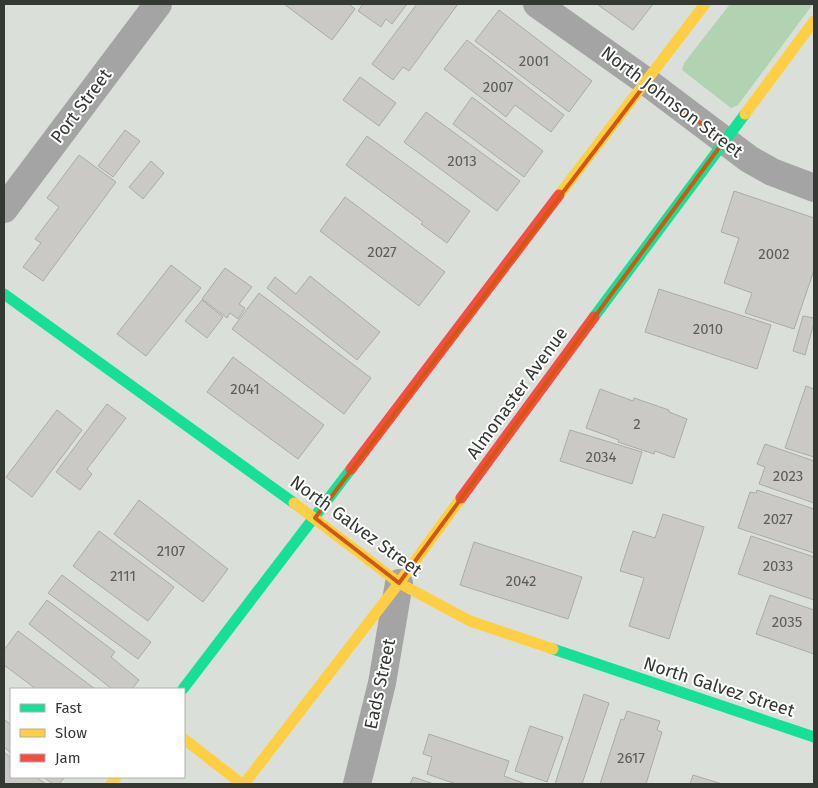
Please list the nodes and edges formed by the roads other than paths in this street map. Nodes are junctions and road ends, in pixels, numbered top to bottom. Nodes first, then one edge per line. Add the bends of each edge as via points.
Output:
1 (158, 4) edge
2 (537, 4) edge
3 (705, 4) edge
4 (814, 21) edge
5 (647, 82) junction
6 (724, 141) junction
7 (814, 188) edge
8 (4, 209) edge
9 (4, 294) edge
10 (315, 518) junction
11 (399, 583) junction
12 (184, 688) edge
13 (814, 737) edge
14 (185, 740) edge
15 (243, 784) edge
16 (357, 784) edge

1 - 8 street, Port Street
2 - 5 street, North Johnson Street
3 - 5 street
4 - 6 street, Almonaster Avenue
5 - 6 street, North Johnson Street
5 - 10 street
6 - 7 street, North Johnson Street via 772,172
6 - 11 street, Almonaster Avenue
9 - 10 street, North Galvez Street
10 - 11 street, North Galvez Street
10 - 12 street
11 - 13 street, North Galvez Street via 470,621
11 - 15 street, Almonaster Avenue
11 - 16 street, Eads Street via 382,683
14 - 15 street

